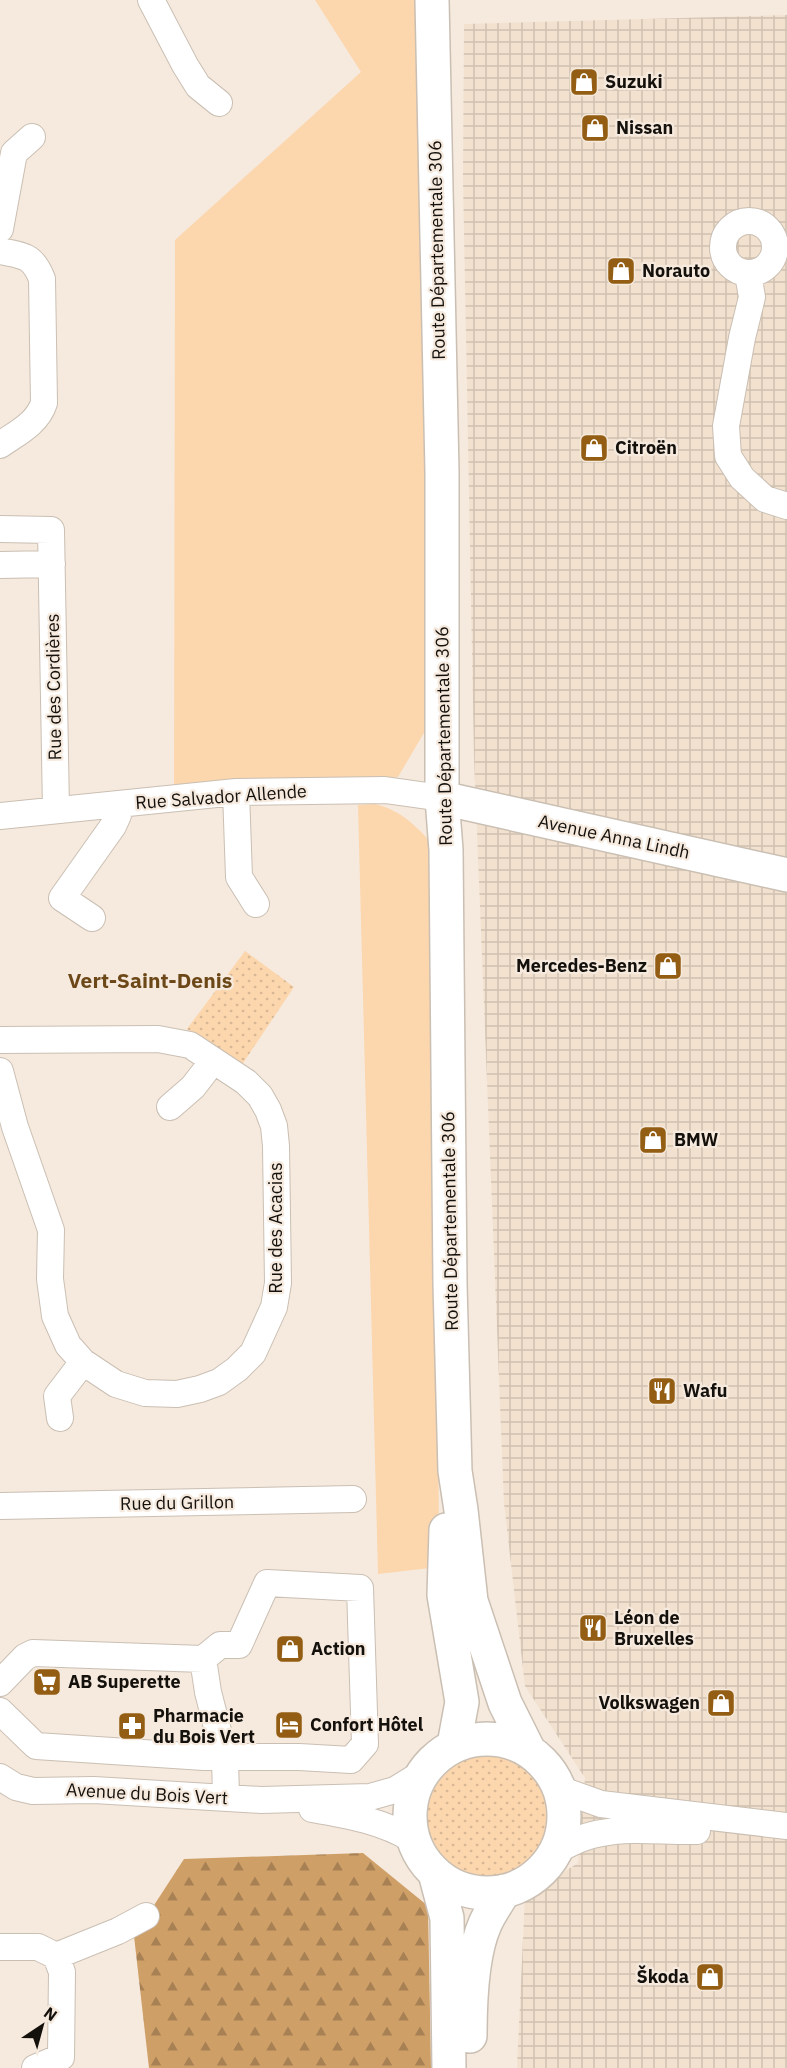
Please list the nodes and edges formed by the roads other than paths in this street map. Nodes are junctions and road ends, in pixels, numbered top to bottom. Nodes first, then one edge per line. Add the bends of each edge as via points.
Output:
1 (432, 0) edge
2 (153, 1) edge
3 (219, 103) dead end
4 (32, 136) dead end
5 (0, 229) edge
6 (0, 251) edge
7 (748, 274) dead end
8 (0, 445) edge
9 (787, 506) edge
10 (0, 529) edge
11 (52, 564) junction
12 (0, 565) edge
13 (236, 792) junction
14 (442, 798) junction
15 (118, 804) junction
16 (56, 810) junction
17 (0, 816) edge
18 (787, 874) edge
19 (256, 904) dead end
20 (92, 918) dead end
21 (0, 1040) edge
22 (213, 1061) junction
23 (0, 1071) edge
24 (170, 1107) dead end
25 (8, 1129) edge
26 (83, 1362) junction
27 (60, 1418) dead end
28 (455, 1471) junction
29 (353, 1499) dead end
30 (0, 1506) edge
31 (204, 1659) junction
32 (0, 1683) edge
33 (0, 1711) edge
34 (454, 1745) junction
35 (528, 1749) junction
36 (225, 1758) junction
37 (421, 1774) junction
38 (0, 1777) edge
39 (560, 1789) junction
40 (33, 1791) junction
41 (226, 1797) junction
42 (261, 1800) junction
43 (0, 1803) edge
44 (775, 1826) edge
45 (413, 1840) junction
46 (557, 1850) junction
47 (435, 1873) junction
48 (504, 1891) junction
49 (146, 1916) dead end
50 (0, 1947) edge
51 (56, 1956) junction
52 (35, 2068) edge
53 (449, 2068) edge
54 (471, 2068) edge

1 - 14 main road, Route Départementale 306 via 442,472
2 - 3 street via 198,86
4 - 5 street via 14,153
6 - 8 street via 27,257 42,279 44,404 31,424
7 - 9 street via 752,297 726,426 728,456 742,478 765,499
10 - 11 street, Rue des Cordières via 51,530
11 - 12 street
11 - 16 street, Rue des Cordières
13 - 14 street, Rue Salvador Allende via 385,790
13 - 15 street, Rue Salvador Allende
13 - 19 street via 239,877
14 - 18 main road, Avenue Anna Lindh
14 - 28 main road, Route Départementale 306 via 447,850
15 - 16 street, Rue Salvador Allende
15 - 20 street via 113,826 62,898
16 - 17 street, Rue Salvador Allende
21 - 22 street, Rue des Acacias via 158,1039 190,1045
22 - 24 street via 193,1087
22 - 26 street, Rue des Acacias via 260,1096 274,1126 278,1282 274,1307 253,1353 219,1382 200,1389 177,1394 145,1393 116,1384
23 - 25 street, Rue des Acacias
25 - 26 street, Rue des Acacias via 51,1230 50,1279 55,1316 68,1346
26 - 27 street via 57,1396
28 - 34 main road, Route Départementale 306 via 446,1527 444,1595 462,1702
28 - 35 main road, Route Départementale 306 via 471,1601 505,1703
29 - 30 street, Rue du Grillon
31 - 32 street via 33,1653
31 - 36 street
31 - 36 street via 220,1645 239,1645 267,1583 360,1588 365,1744 351,1760
33 - 36 street via 36,1746
34 - 35 main road via 478,1738 504,1740
34 - 37 main road via 435,1757
35 - 39 main road via 541,1760
36 - 41 street
37 - 42 street, Avenue du Bois Vert via 395,1790 370,1797
37 - 45 main road via 409,1812
38 - 40 street, Avenue du Bois Vert
39 - 44 street via 602,1804
39 - 46 main road via 565,1813
40 - 41 street, Avenue du Bois Vert
40 - 43 street, Avenue du Bois Vert
41 - 42 street, Avenue du Bois Vert
42 - 45 street, Avenue du Bois Vert via 374,1822
44 - 46 street via 600,1833
45 - 47 main road
46 - 48 main road via 544,1870 528,1882
47 - 48 main road via 469,1891
47 - 53 main road via 447,1918
48 - 54 main road via 484,1924 477,1952 470,2012
49 - 51 street
50 - 51 street via 38,1947
51 - 52 street via 62,1972 61,2056

